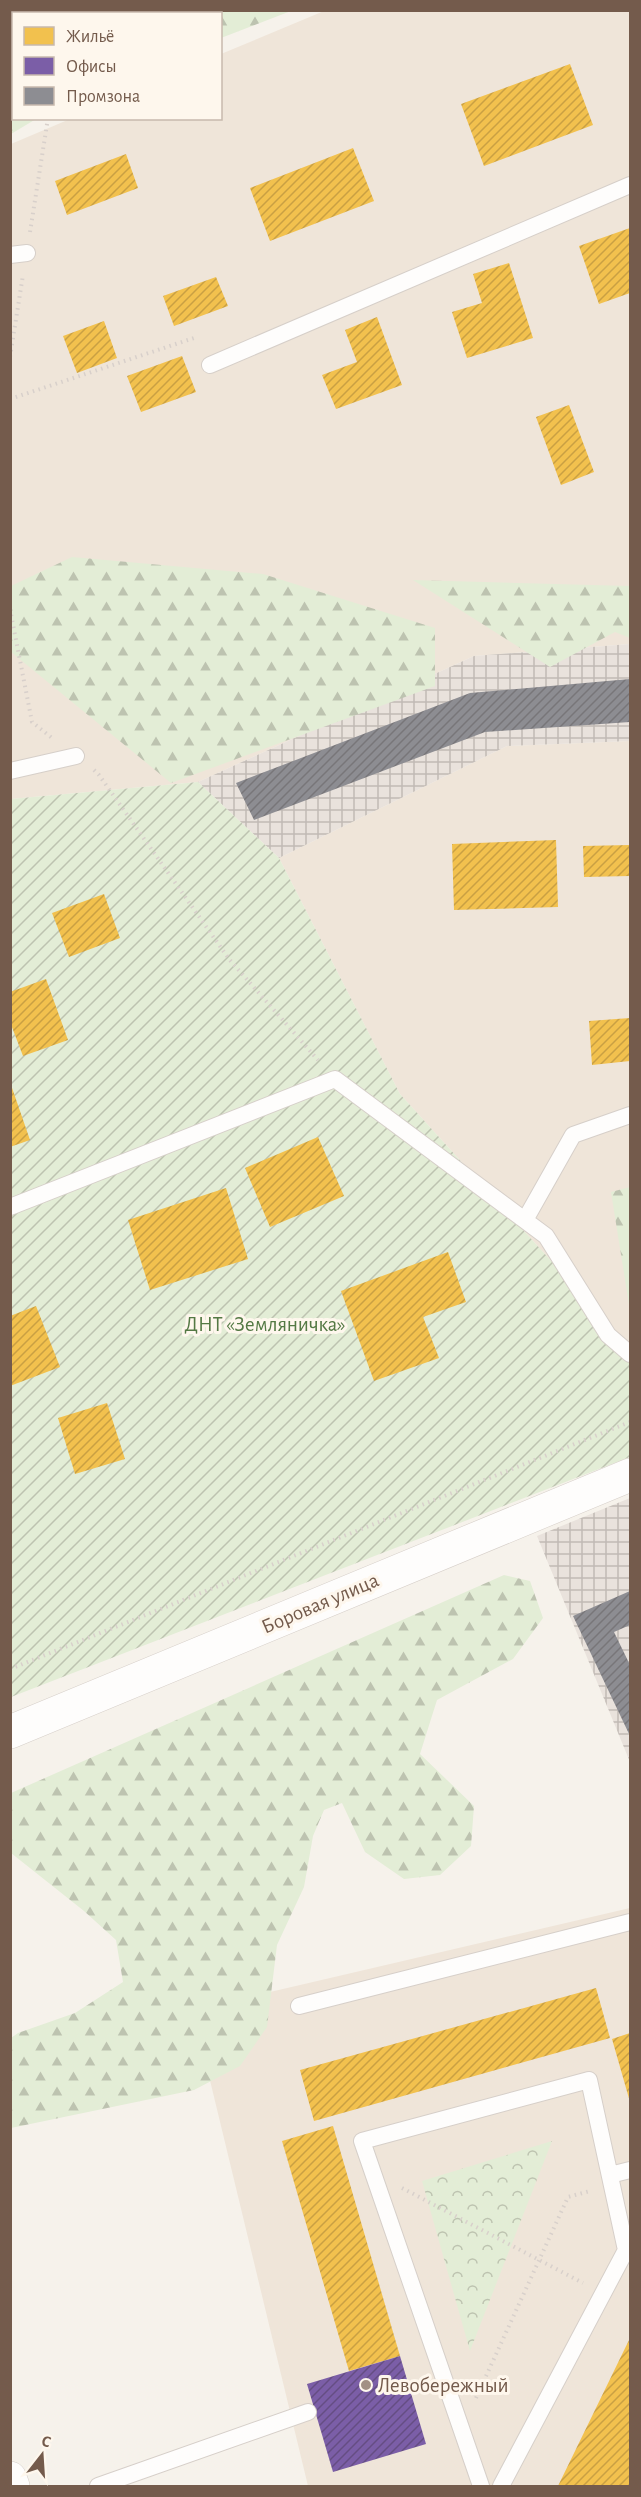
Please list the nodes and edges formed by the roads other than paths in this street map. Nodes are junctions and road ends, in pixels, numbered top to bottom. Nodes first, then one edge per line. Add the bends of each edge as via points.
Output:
1 (630, 185) edge
2 (210, 365) dead end
3 (76, 756) road end
4 (10, 771) edge
5 (630, 1115) edge
6 (10, 1207) edge
7 (525, 1220) junction
8 (630, 1354) edge
9 (630, 1475) edge
10 (10, 1732) edge
11 (630, 1922) edge
12 (299, 2006) dead end
13 (630, 2170) edge
14 (611, 2179) junction
15 (308, 2412) dead end
16 (10, 2478) edge
17 (13, 2487) edge
18 (98, 2487) edge
19 (481, 2487) edge
20 (501, 2487) edge

1 - 2 lane
3 - 4 lane
5 - 7 lane via 573,1136
6 - 7 lane via 335,1079
7 - 8 lane via 546,1236 608,1335
9 - 10 street, Боровая улица
11 - 12 lane
13 - 14 lane
14 - 19 lane via 590,2080 362,2140
14 - 20 lane via 626,2250
15 - 18 lane
16 - 17 street

